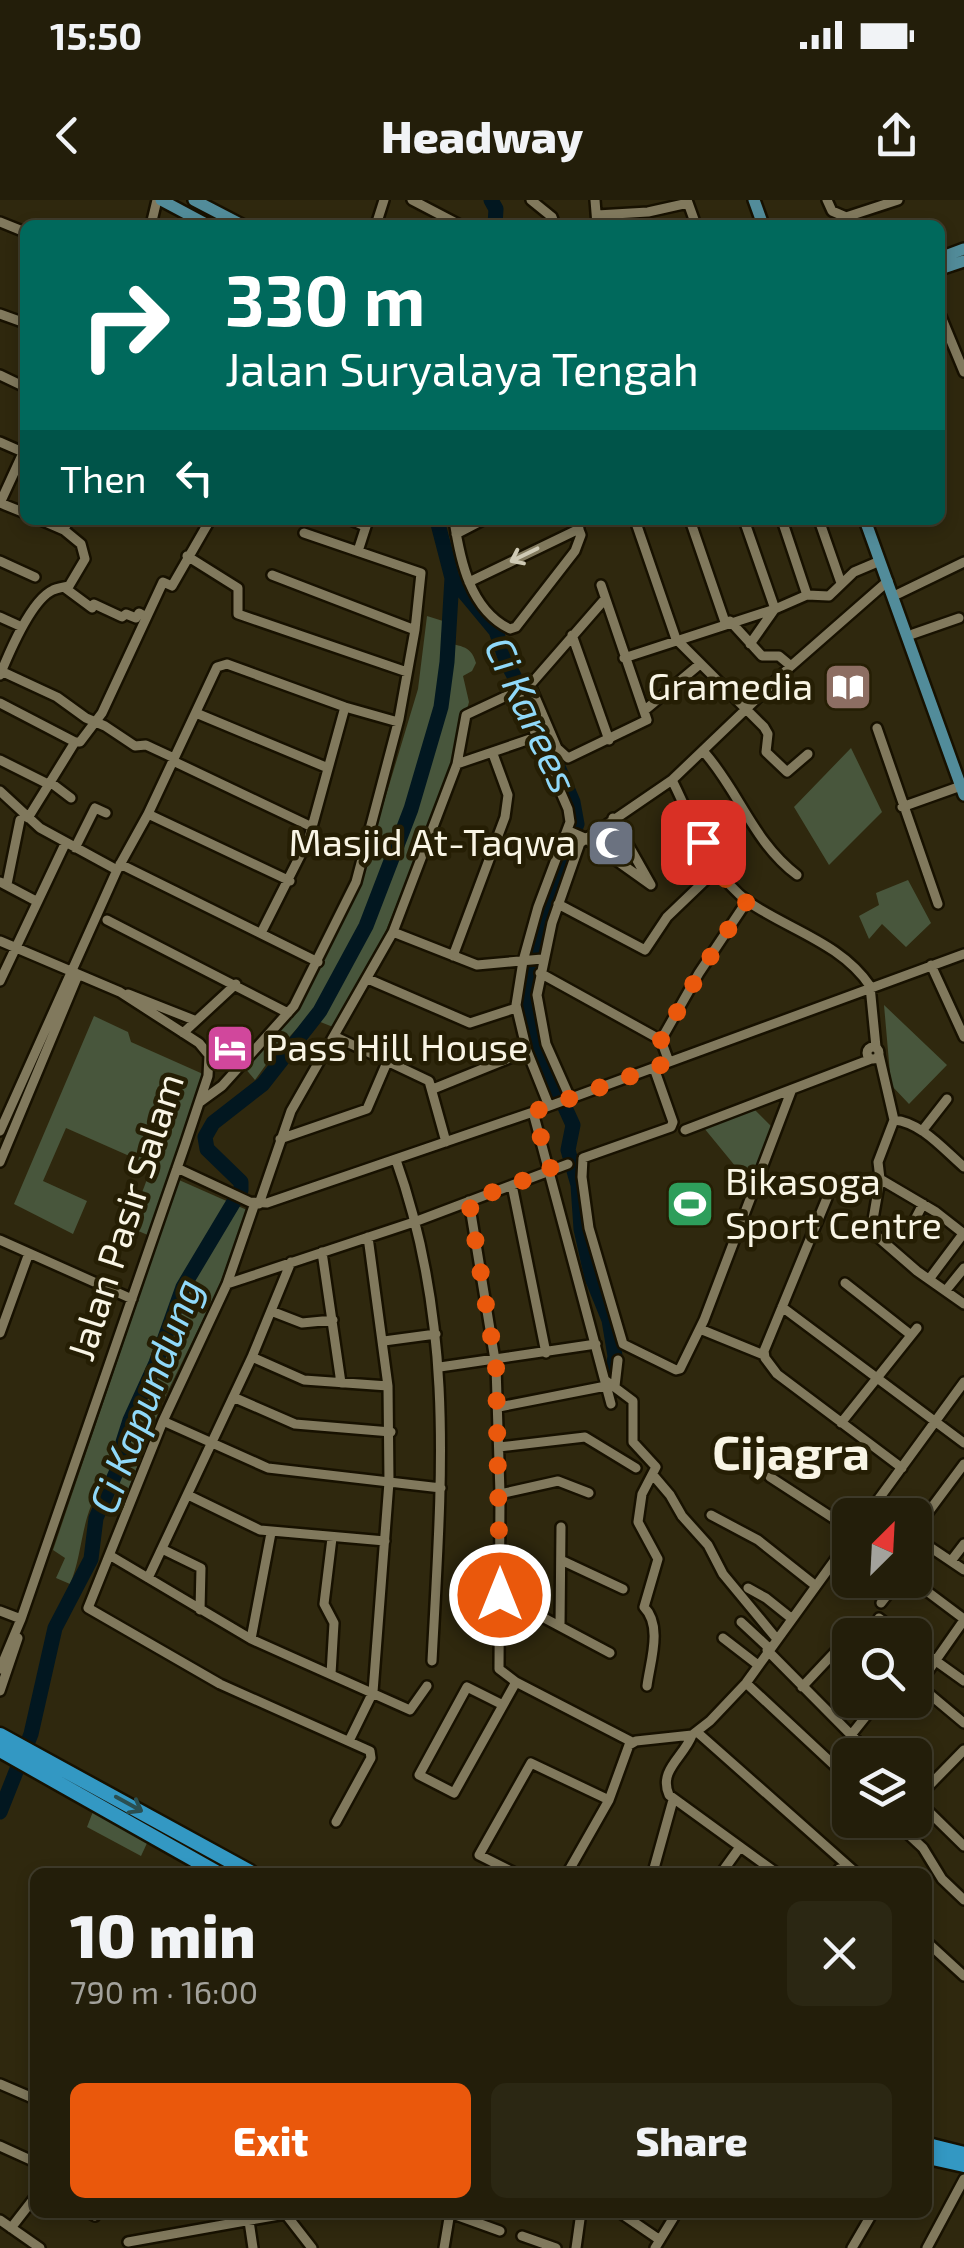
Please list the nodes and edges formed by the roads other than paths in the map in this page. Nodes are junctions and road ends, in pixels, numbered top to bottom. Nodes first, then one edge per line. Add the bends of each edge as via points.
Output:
1 (159, 200) edge
2 (194, 200) edge
3 (412, 200) edge
4 (531, 200) edge
5 (595, 200) edge
6 (646, 200) edge
7 (827, 200) edge
8 (898, 200) edge
9 (688, 202) edge
10 (648, 212) junction
11 (198, 220) edge
12 (232, 220) edge
13 (450, 220) edge
14 (554, 220) edge
15 (597, 220) edge
16 (945, 326) edge
17 (964, 372) edge
18 (20, 461) edge
19 (0, 503) edge
20 (66, 525) edge
21 (207, 525) edge
22 (365, 525) edge
23 (455, 525) edge
24 (473, 525) edge
25 (575, 525) edge
26 (577, 525) edge
27 (637, 525) edge
28 (692, 525) edge
29 (746, 525) edge
30 (784, 525) edge
31 (821, 525) edge
32 (869, 525) edge
33 (870, 525) edge
34 (304, 533) dead end
35 (456, 534) junction
36 (358, 552) junction
37 (187, 556) junction
38 (0, 561) edge
39 (880, 561) junction
40 (964, 562) edge
41 (272, 575) dead end
42 (35, 577) dead end
43 (888, 581) junction
44 (469, 582) junction
45 (841, 584) junction
46 (600, 585) dead end
47 (65, 588) junction
48 (898, 594) junction
49 (808, 595) junction
50 (605, 600) junction
51 (774, 609) junction
52 (0, 617) edge
53 (146, 617) junction
54 (959, 618) dead end
55 (728, 622) junction
56 (22, 628) junction
57 (415, 630) junction
58 (913, 634) junction
59 (572, 635) junction
60 (676, 639) junction
61 (750, 644) junction
62 (624, 658) junction
63 (700, 664) junction
64 (791, 666) junction
65 (1, 670) edge
66 (407, 672) junction
67 (523, 688) junction
68 (0, 703) edge
69 (345, 706) junction
70 (645, 710) junction
71 (746, 710) junction
72 (196, 712) junction
73 (96, 722) junction
74 (398, 722) junction
75 (877, 728) dead end
76 (536, 736) junction
77 (609, 740) junction
78 (74, 742) junction
79 (704, 752) junction
80 (493, 754) junction
81 (808, 754) dead end
82 (174, 759) junction
83 (0, 760) edge
84 (457, 764) junction
85 (328, 768) junction
86 (672, 780) junction
87 (49, 783) junction
88 (963, 786) edge
89 (0, 791) edge
90 (72, 798) dead end
91 (902, 807) junction
92 (106, 813) dead end
93 (148, 814) junction
94 (612, 818) junction
95 (24, 819) junction
96 (312, 827) junction
97 (577, 834) junction
98 (70, 846) junction
99 (118, 867) junction
100 (717, 870) junction
101 (797, 875) dead end
102 (290, 882) junction
103 (3, 883) edge
104 (36, 901) junction
105 (747, 901) junction
106 (558, 904) junction
107 (938, 904) dead end
108 (106, 920) dead end
109 (393, 932) junction
110 (261, 933) junction
111 (0, 941) edge
112 (16, 949) junction
113 (964, 954) edge
114 (453, 956) junction
115 (530, 960) junction
116 (318, 962) junction
117 (930, 965) junction
118 (540, 973) junction
119 (75, 974) junction
120 (368, 979) junction
121 (0, 981) edge
122 (236, 984) junction
123 (870, 986) junction
124 (120, 992) junction
125 (516, 1008) junction
126 (288, 1013) junction
127 (194, 1020) junction
128 (182, 1033) junction
129 (334, 1036) junction
130 (964, 1037) edge
131 (661, 1040) junction
132 (528, 1050) junction
133 (874, 1053) junction
134 (388, 1060) junction
135 (669, 1062) junction
136 (654, 1068) junction
137 (208, 1076) junction
138 (222, 1086) junction
139 (433, 1089) junction
140 (792, 1089) junction
141 (0, 1093) edge
142 (568, 1099) junction
143 (947, 1099) dead end
144 (14, 1100) junction
145 (200, 1102) junction
146 (551, 1105) junction
147 (533, 1112) junction
148 (894, 1120) junction
149 (685, 1130) dead end
150 (0, 1131) edge
151 (922, 1131) junction
152 (280, 1139) junction
153 (446, 1142) junction
154 (396, 1160) junction
155 (0, 1162) edge
156 (568, 1164) dead end
157 (964, 1167) edge
158 (177, 1168) junction
159 (551, 1170) junction
160 (880, 1179) junction
161 (512, 1185) junction
162 (827, 1198) dead end
163 (469, 1201) junction
164 (255, 1203) junction
165 (923, 1204) junction
166 (417, 1221) junction
167 (910, 1229) dead end
168 (964, 1234) edge
169 (368, 1237) junction
170 (0, 1240) edge
171 (322, 1252) junction
172 (29, 1253) junction
173 (291, 1262) junction
174 (964, 1268) edge
175 (930, 1278) junction
176 (845, 1283) dead end
177 (227, 1284) junction
178 (947, 1289) junction
179 (132, 1299) junction
180 (964, 1304) edge
181 (782, 1307) junction
182 (271, 1311) junction
183 (3, 1312) edge
184 (333, 1320) junction
185 (700, 1329) junction
186 (0, 1333) edge
187 (436, 1334) junction
188 (384, 1341) junction
189 (596, 1344) junction
190 (546, 1353) junction
191 (764, 1355) junction
192 (252, 1358) junction
193 (496, 1360) junction
194 (618, 1360) dead end
195 (440, 1367) junction
196 (878, 1376) junction
197 (964, 1382) edge
198 (342, 1383) junction
199 (610, 1385) junction
200 (388, 1386) junction
201 (233, 1397) junction
202 (611, 1404) dead end
203 (498, 1407) junction
204 (163, 1421) junction
205 (936, 1422) junction
206 (841, 1423) junction
207 (391, 1432) junction
208 (213, 1443) junction
209 (964, 1443) edge
210 (499, 1447) junction
211 (964, 1464) edge
212 (636, 1468) dead end
213 (902, 1468) junction
214 (654, 1475) junction
215 (770, 1477) dead end
216 (389, 1482) junction
217 (441, 1488) junction
218 (589, 1493) dead end
219 (500, 1494) junction
220 (188, 1495) junction
221 (880, 1498) edge
222 (932, 1510) edge
223 (711, 1516) dead end
224 (832, 1517) edge
225 (561, 1528) dead end
226 (272, 1533) junction
227 (332, 1538) junction
228 (385, 1541) junction
229 (964, 1544) edge
230 (932, 1547) edge
231 (162, 1549) junction
232 (112, 1556) junction
233 (561, 1560) junction
234 (951, 1561) junction
235 (832, 1564) edge
236 (964, 1570) edge
237 (148, 1578) junction
238 (816, 1586) junction
239 (748, 1588) dead end
240 (623, 1590) dead end
241 (500, 1595) junction
242 (932, 1595) edge
243 (885, 1598) edge
244 (881, 1603) dead end
245 (0, 1610) edge
246 (200, 1610) junction
247 (791, 1618) junction
248 (964, 1619) edge
249 (20, 1622) junction
250 (741, 1622) dead end
251 (560, 1625) junction
252 (723, 1638) dead end
253 (251, 1639) junction
254 (770, 1645) junction
255 (610, 1653) dead end
256 (832, 1655) edge
257 (934, 1660) junction
258 (432, 1661) dead end
259 (932, 1663) edge
260 (758, 1665) junction
261 (0, 1669) edge
262 (331, 1674) junction
263 (964, 1681) edge
264 (516, 1682) junction
265 (746, 1683) junction
266 (427, 1686) dead end
267 (647, 1686) dead end
268 (802, 1687) junction
269 (0, 1691) edge
270 (372, 1692) junction
271 (932, 1694) edge
272 (503, 1704) junction
273 (864, 1718) edge
274 (964, 1723) edge
275 (0, 1734) edge
276 (694, 1734) junction
277 (851, 1736) joint
278 (349, 1741) junction
279 (641, 1741) junction
280 (0, 1750) edge
281 (964, 1750) edge
282 (832, 1763) edge
283 (40, 1764) junction
284 (932, 1782) edge
285 (609, 1800) junction
286 (672, 1800) junction
287 (932, 1814) edge
288 (336, 1822) dead end
289 (912, 1838) edge
290 (964, 1846) edge
291 (740, 1847) junction
292 (209, 1868) edge
293 (242, 1868) edge
294 (504, 1868) edge
295 (570, 1868) edge
296 (654, 1868) edge
297 (725, 1868) edge
298 (769, 1868) edge
299 (840, 1868) edge
300 (964, 1900) edge
301 (932, 1947) edge
302 (964, 1976) edge
303 (0, 2084) edge
304 (30, 2097) edge
305 (0, 2146) edge
306 (932, 2146) edge
307 (964, 2154) edge
308 (932, 2158) edge
309 (30, 2160) edge
310 (964, 2166) edge
311 (964, 2179) edge
312 (30, 2203) edge
313 (262, 2218) edge
314 (289, 2218) edge
315 (449, 2218) edge
316 (465, 2218) edge
317 (580, 2218) edge
318 (626, 2218) edge
319 (673, 2218) edge
320 (870, 2218) edge
321 (0, 2220) edge
322 (249, 2221) junction
323 (11, 2228) junction
324 (500, 2230) dead end
325 (168, 2235) junction
326 (522, 2236) dead end
327 (128, 2242) dead end
328 (657, 2244) edge
329 (40, 2248) edge
330 (170, 2248) edge
331 (253, 2248) edge
332 (312, 2248) edge
333 (444, 2248) edge
334 (556, 2248) edge
335 (576, 2248) edge
336 (852, 2248) edge
337 (927, 2248) edge

1 - 11 main road
2 - 12 main road
3 - 13 street
4 - 14 street
5 - 15 street
6 - 10 street
7 - 8 street via 846,217
9 - 10 street
10 - 15 street
16 - 17 street
18 - 19 street
20 - 47 street via 86,554
21 - 37 street
22 - 36 street
23 - 35 street
24 - 35 street
25 -> 44 street
26 - 44 street via 575,551 515,628 485,612
27 - 60 street
28 - 55 street
29 - 51 street
30 - 49 street
31 - 45 street
32 - 39 main road
33 - 48 main road
34 - 36 street
35 - 44 street
36 - 57 street via 421,573
37 - 53 street via 172,586 163,582
37 - 66 street via 238,588 238,614
38 - 42 street
39 - 43 main road
39 - 45 street
40 - 48 street
41 - 57 street
43 - 64 street
43 - 88 main road
45 - 49 street via 830,596
46 - 50 street
47 - 53 street via 92,608
47 - 56 street via 51,590
48 - 58 main road
49 - 51 street
50 - 59 street
50 - 62 street
51 - 55 street
51 - 61 street
52 - 56 street
53 - 73 street
54 - 58 street
55 - 60 street
55 - 61 street
56 - 65 street
57 - 66 street
58 - 88 main road
59 - 67 street
59 - 77 street
60 - 62 street
60 - 63 street
61 - 64 street
62 - 70 street
63 - 70 street
63 - 71 street
64 - 71 street
65 - 73 street
66 - 74 street
67 - 76 street
67 - 77 street via 568,758
67 - 84 street via 469,712
68 - 78 street
69 - 72 street via 221,661
69 - 74 street
69 - 85 street
70 - 77 street via 644,722
71 - 79 street
71 - 81 street via 768,732 768,756 784,772
72 - 82 street
72 - 85 street
73 - 78 street
73 - 82 street
74 - 116 street via 364,860
75 - 91 street
76 - 80 street
76 - 97 street
78 - 87 street
79 - 86 street
79 - 101 street via 759,837
80 - 84 street
80 - 114 street via 508,796 505,817
82 - 93 street
82 - 96 street
83 - 87 street
84 - 109 street
85 - 96 street
86 - 94 street
86 - 100 street
87 - 90 street
87 - 95 street
88 - 91 street
89 - 95 street
91 - 107 street
92 - 98 street via 95,808
93 - 99 street
93 - 102 street
94 - 97 street
94 - 97 street via 651,885
95 - 98 street
95 - 103 street
96 - 102 street
97 - 106 street via 580,843
97 - 115 street via 538,906
98 - 99 street
98 - 104 street
99 - 110 street
99 - 119 street
100 - 105 street
100 - 106 street via 666,917 646,950
102 - 110 street
103 - 104 street
104 - 112 street
105 - 123 street via 842,957
105 - 131 street
106 - 115 street
108 - 122 street
109 - 114 street
109 - 120 street
110 - 116 street
111 - 112 street, Jalan Pasir Salam
112 - 119 street, Jalan Pasir Salam
112 - 121 street
113 - 117 street
114 - 115 street via 477,965
115 - 118 street
115 - 125 street
116 - 126 street
117 - 123 street
117 - 130 street
118 - 131 street
118 - 142 street via 537,1004
119 - 124 street, Jalan Pasir Salam
119 - 144 street
119 - 155 street
120 - 125 street via 470,1023
120 - 129 street
122 - 126 street
122 - 127 street
123 - 133 street
123 - 135 street
124 - 127 street
124 - 128 street, Jalan Pasir Salam
125 - 132 street
126 - 138 street
127 - 128 street
128 - 137 street, Jalan Pasir Salam via 208,1051
129 - 134 street
129 - 152 street
131 - 135 street
132 - 139 street
132 - 146 street
133 - 140 street
133 - 148 street
134 - 139 street
134 - 152 street via 367,1110
135 - 136 street
136 - 142 street
136 - 185 street via 672,1124 582,1160 589,1228 624,1346 678,1370
137 - 138 street
137 - 145 street, Jalan Pasir Salam
138 - 145 street
139 - 153 street
140 - 149 street
140 - 185 street
141 - 144 street
142 - 146 street
143 - 151 street
144 - 150 street
145 - 158 street, Jalan Pasir Salam
146 - 147 street
147 - 153 street
147 - 159 street
148 - 151 street
148 - 160 street via 878,1162
151 - 157 street
152 - 164 street
153 - 154 street
154 - 164 street
154 - 166 street
156 - 159 street
158 - 164 street
158 - 179 street, Jalan Pasir Salam
159 - 161 street
159 - 189 street
160 - 165 street
160 - 175 street via 872,1234
161 - 163 street
161 - 190 street
162 - 181 street
163 - 166 street
163 - 193 street
164 - 177 street
165 - 167 street
165 - 168 street
166 - 169 street
166 - 187 street
168 - 175 street
169 - 171 street
169 - 188 street
170 - 172 street
171 - 173 street
171 - 184 street
172 - 179 street
172 - 183 street
173 - 177 street
173 - 182 street
174 - 178 street
175 - 178 street
176 - 196 street via 914,1332
177 - 204 street
178 - 180 street
179 - 249 street, Jalan Pasir Salam
181 - 191 street
181 - 196 street
182 - 184 street via 302,1323
182 - 192 street
183 - 186 street
184 - 198 street
185 - 191 street
187 - 188 street
187 - 195 street
188 - 200 street
189 - 190 street
189 - 199 street
190 - 193 street
191 - 206 street via 776,1374
192 - 198 street via 304,1380
192 - 201 street
193 - 195 street
193 - 203 street
194 - 199 street
195 - 217 street
196 - 205 street
196 - 206 street
197 - 205 street
198 - 200 street
199 - 202 street
199 - 203 street
199 - 214 street via 634,1404 634,1444 654,1461
200 - 207 street
201 - 207 street via 295,1424
201 - 208 street
203 - 210 street
204 - 208 street
204 - 232 street
205 - 209 street
205 - 213 street
206 - 213 street
207 - 216 street
208 - 216 street via 268,1468
208 - 220 street
210 - 212 street via 582,1436
210 - 219 street
211 - 222 street
213 - 221 street
214 - 254 street via 708,1545
214 - 267 street via 642,1494 638,1522 658,1559 644,1607 654,1628
215 - 224 street
216 - 217 street
216 - 228 street
217 - 258 street
218 - 219 street via 558,1481
219 - 241 street
220 - 226 street
220 - 231 street
223 - 238 street via 758,1540
225 - 233 street
226 - 227 street
226 - 253 street
227 - 228 street
227 - 262 street via 324,1604 334,1622
228 - 270 street
229 - 234 street
230 - 234 street
231 - 237 street
231 - 246 street via 202,1571
232 - 237 street
232 - 278 street via 88,1608 220,1684
233 - 240 street
233 - 251 street
234 - 236 street
235 - 238 street
237 - 246 street
238 - 247 street
239 - 247 street
241 - 251 street
241 - 264 street via 498,1665
242 - 248 street
243 - 244 street
245 - 249 street
246 - 253 street
247 - 254 street
248 - 257 street
249 - 261 street, Jalan Pasir Salam
249 - 269 street, Jalan Pasir Salam
250 - 254 street
251 - 255 street
252 - 260 street
253 - 262 street
254 - 260 street
254 - 268 street
256 - 268 street
257 - 259 street
257 - 263 street
260 - 265 street
262 - 270 street
264 - 272 street
264 - 279 street
265 - 276 street
265 - 282 street
266 - 270 street via 412,1710
268 - 277 street
270 - 278 street
271 - 274 street
272 - 272 street via 454,1793 419,1775 467,1687
273 - 277 street
275 - 283 highway
276 - 279 street
276 - 286 street via 666,1778
276 - 299 street
278 - 288 street via 372,1755
279 - 285 street
280 - 283 highway
281 - 284 street
283 - 292 highway
283 -> 293 highway
285 - 294 street via 531,1763 479,1855
285 - 295 street
286 - 291 street
286 - 296 street
287 - 290 street
289 - 300 street
291 - 297 street
291 - 298 street
301 - 302 street
303 - 304 street
305 - 309 street
306 - 307 highway
308 - 310 highway
311 - 337 street
312 - 323 street
313 - 322 street
314 - 332 street
315 - 333 street
316 - 324 street
317 - 335 street
318 - 328 street
319 - 328 street
320 - 336 street
321 - 323 street
322 - 325 street
322 - 331 street
323 - 329 street
325 - 327 street
325 - 330 street
326 - 334 street

